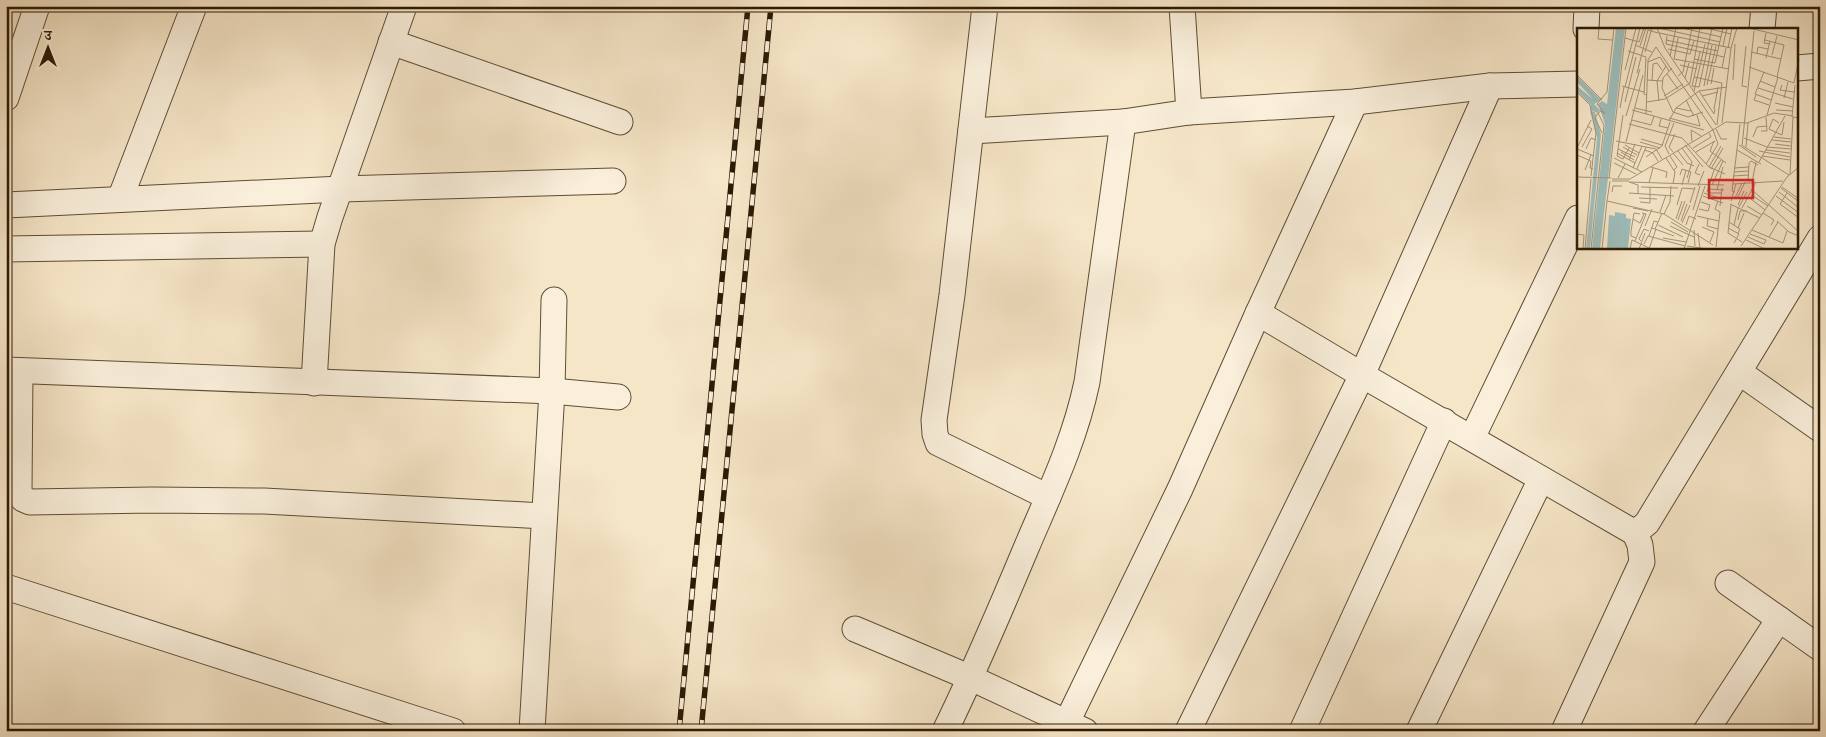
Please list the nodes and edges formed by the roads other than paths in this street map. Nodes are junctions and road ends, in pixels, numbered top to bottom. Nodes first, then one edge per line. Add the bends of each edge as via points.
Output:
1 (37, 6) edge
2 (194, 6) edge
3 (404, 6) edge
4 (985, 6) edge
5 (1182, 6) edge
6 (1587, 6) edge
7 (1764, 6) edge
8 (1586, 28) edge
9 (1762, 28) edge
10 (391, 42) junction
11 (1820, 66) edge
12 (1798, 68) edge
13 (1577, 84) edge
14 (1490, 86) junction
15 (6, 98) edge
16 (1355, 102) junction
17 (1189, 112) junction
18 (620, 122) dead end
19 (1123, 122) junction
20 (970, 131) junction
21 (613, 181) dead end
22 (341, 189) junction
23 (120, 199) junction
24 (6, 205) edge
25 (1577, 220) edge
26 (1820, 238) edge
27 (322, 244) junction
28 (6, 249) edge
29 (554, 300) dead end
30 (1258, 313) junction
31 (13, 371) edge
32 (1738, 372) junction
33 (1362, 376) junction
34 (314, 382) junction
35 (552, 391) junction
36 (618, 397) dead end
37 (1444, 421) junction
38 (1820, 429) edge
39 (1472, 438) junction
40 (1541, 479) junction
41 (1048, 497) junction
42 (544, 516) junction
43 (1635, 533) junction
44 (1728, 583) dead end
45 (6, 587) edge
46 (1779, 619) junction
47 (855, 629) dead end
48 (1820, 648) edge
49 (971, 678) junction
50 (1076, 727) edge
51 (453, 731) edge
52 (532, 731) edge
53 (945, 731) edge
54 (1188, 731) edge
55 (1302, 731) edge
56 (1419, 731) edge
57 (1564, 731) edge
58 (1706, 731) edge

1 - 15 street
2 - 23 street
3 - 10 street
4 - 20 street
5 - 17 street
6 - 8 street
7 - 9 street
10 - 18 street
10 - 22 street
11 - 12 street
13 - 14 street
14 - 16 street
14 - 33 street
16 - 17 street
16 - 30 street
17 - 19 street
19 - 20 street
19 - 41 street via 1087,382 1069,447
20 - 41 street via 934,420 935,434 938,443
21 - 22 street
22 - 23 street
22 - 27 street
23 - 24 street
25 - 39 street
26 - 32 street
27 - 28 street
27 - 34 street
29 - 35 street
30 - 33 street
30 - 50 street
31 - 34 street
31 - 42 street via 19,492 30,502 264,501
32 - 38 street
32 - 43 street via 1647,523
33 - 37 street
33 - 54 street
34 - 35 street
35 - 36 street
35 - 42 street
37 - 39 street
37 - 55 street
39 - 40 street
40 - 43 street
40 - 56 street
41 - 49 street
42 - 52 street
43 - 57 street via 1642,562
44 - 46 street
45 - 51 street
46 - 48 street
46 - 58 street
47 - 49 street
49 - 50 street
49 - 53 street

